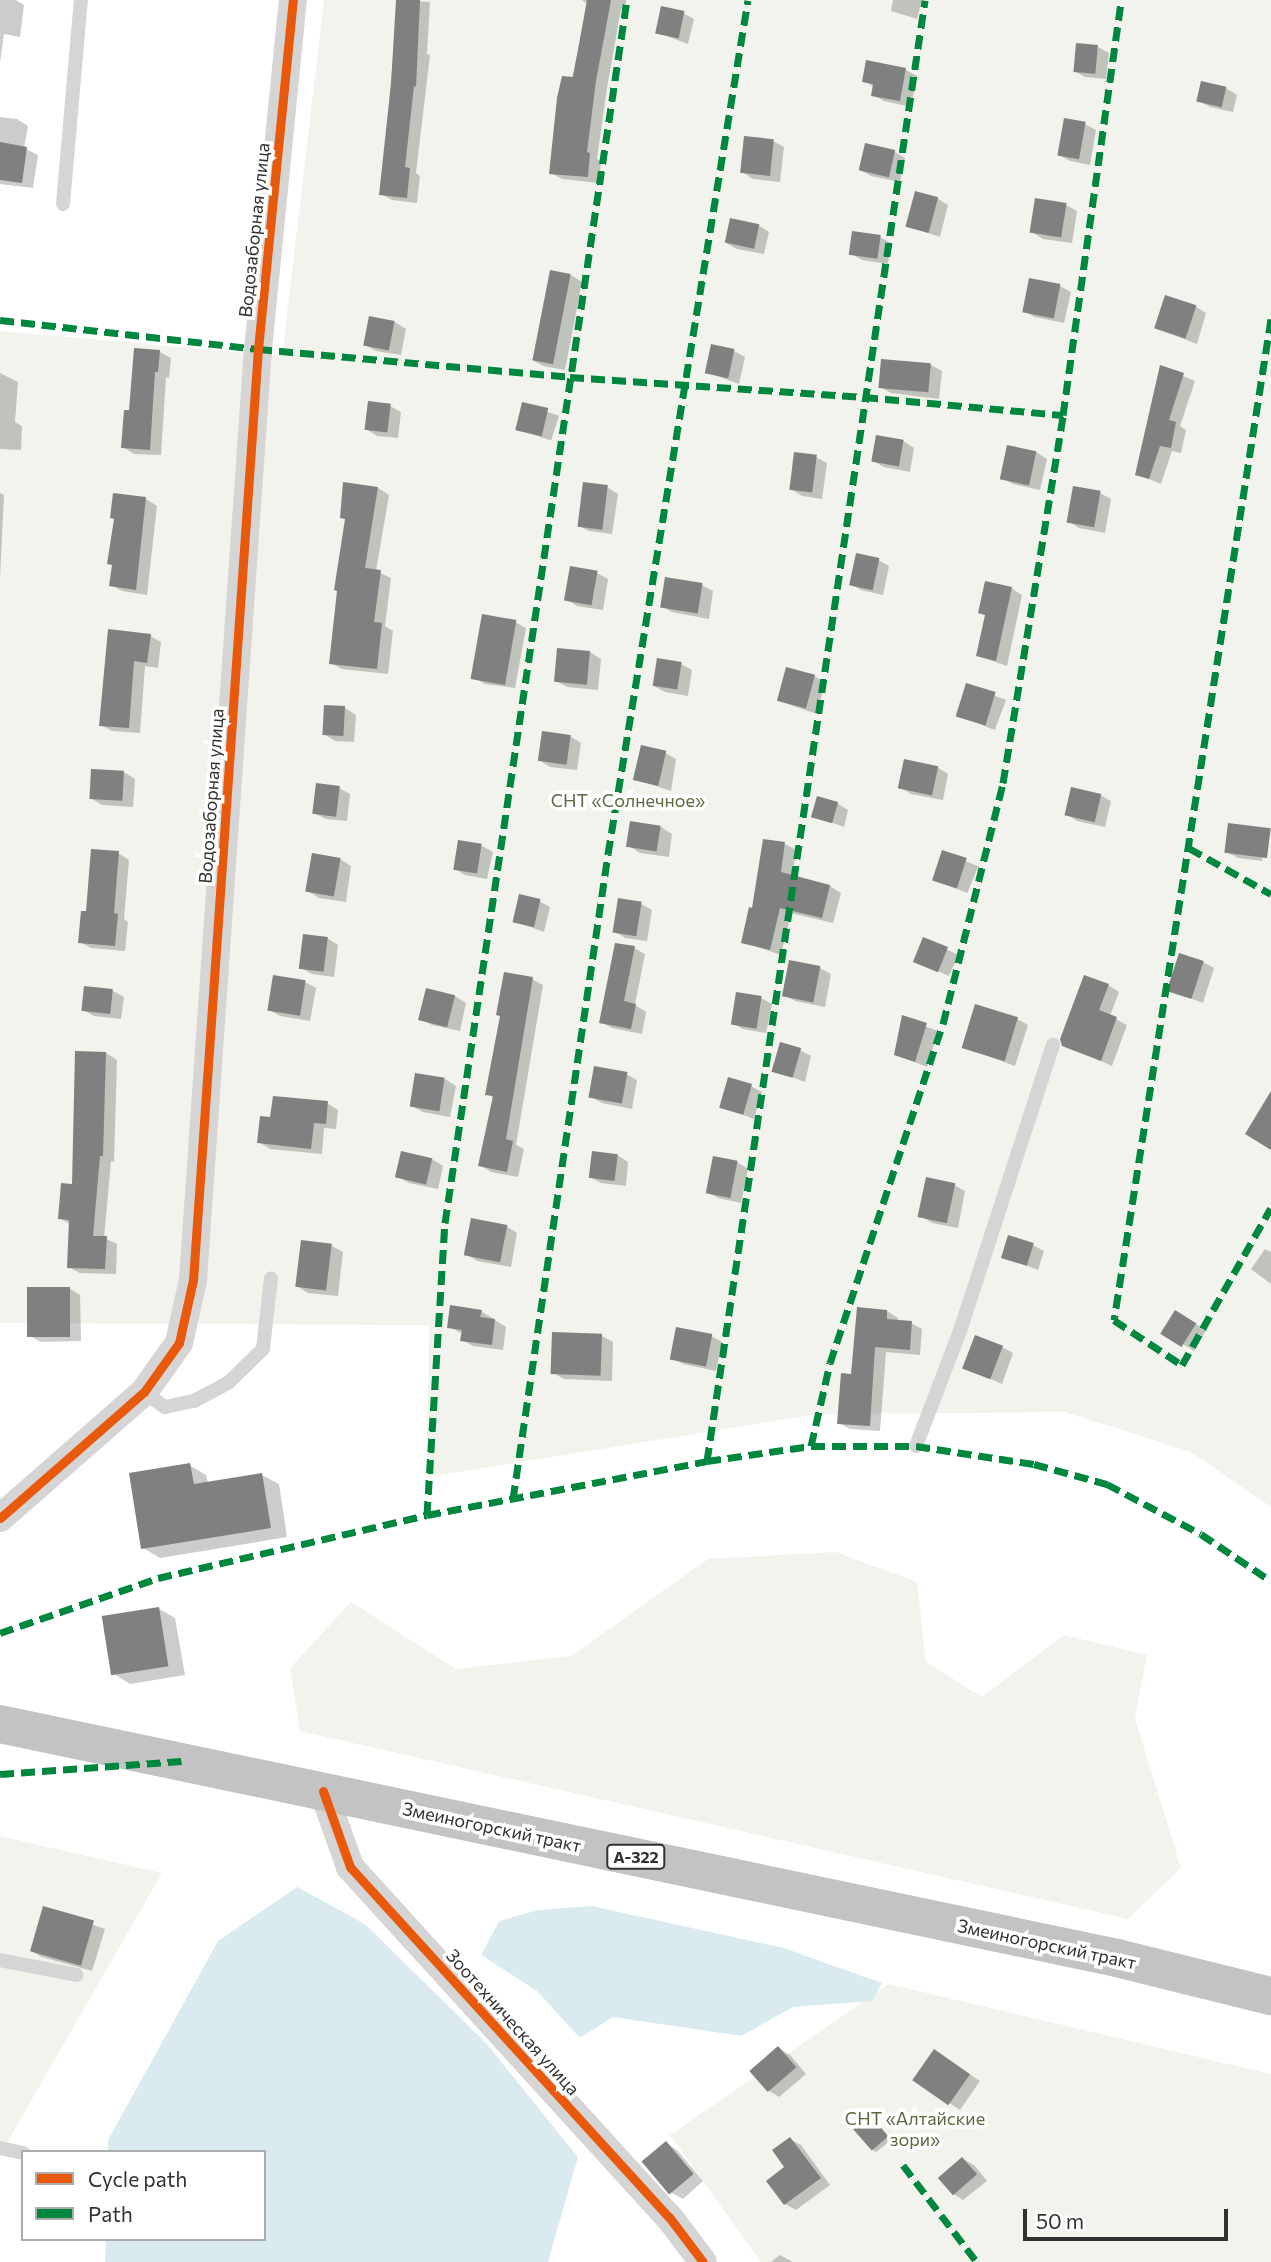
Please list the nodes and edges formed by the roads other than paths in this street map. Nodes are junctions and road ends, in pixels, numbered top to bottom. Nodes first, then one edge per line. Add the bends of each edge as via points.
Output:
1 (81, 0) edge
2 (293, 0) edge
3 (64, 204) dead end
4 (1053, 1045) dead end
5 (271, 1278) dead end
6 (144, 1392) junction
7 (916, 1446) dead end
8 (0, 1518) edge
9 (0, 1724) edge
10 (323, 1791) junction
11 (0, 1961) edge
12 (77, 1975) dead end
13 (1271, 1996) edge
14 (0, 2148) edge
15 (21, 2152) edge
16 (703, 2262) edge

1 - 3 lane
2 - 6 street, Водозаборная улица via 258,349 193,1280 179,1343
4 - 7 lane via 960,1331
5 - 6 lane via 263,1349 229,1381 194,1401 165,1407
6 - 8 street, Водозаборная улица
9 - 10 highway, Змеиногорский тракт / А-322
10 - 13 highway, Змеиногорский тракт / А-322 via 1117,1958
10 - 16 street, Зоотехническая улица via 350,1867 669,2217
11 - 12 lane
14 - 15 lane

